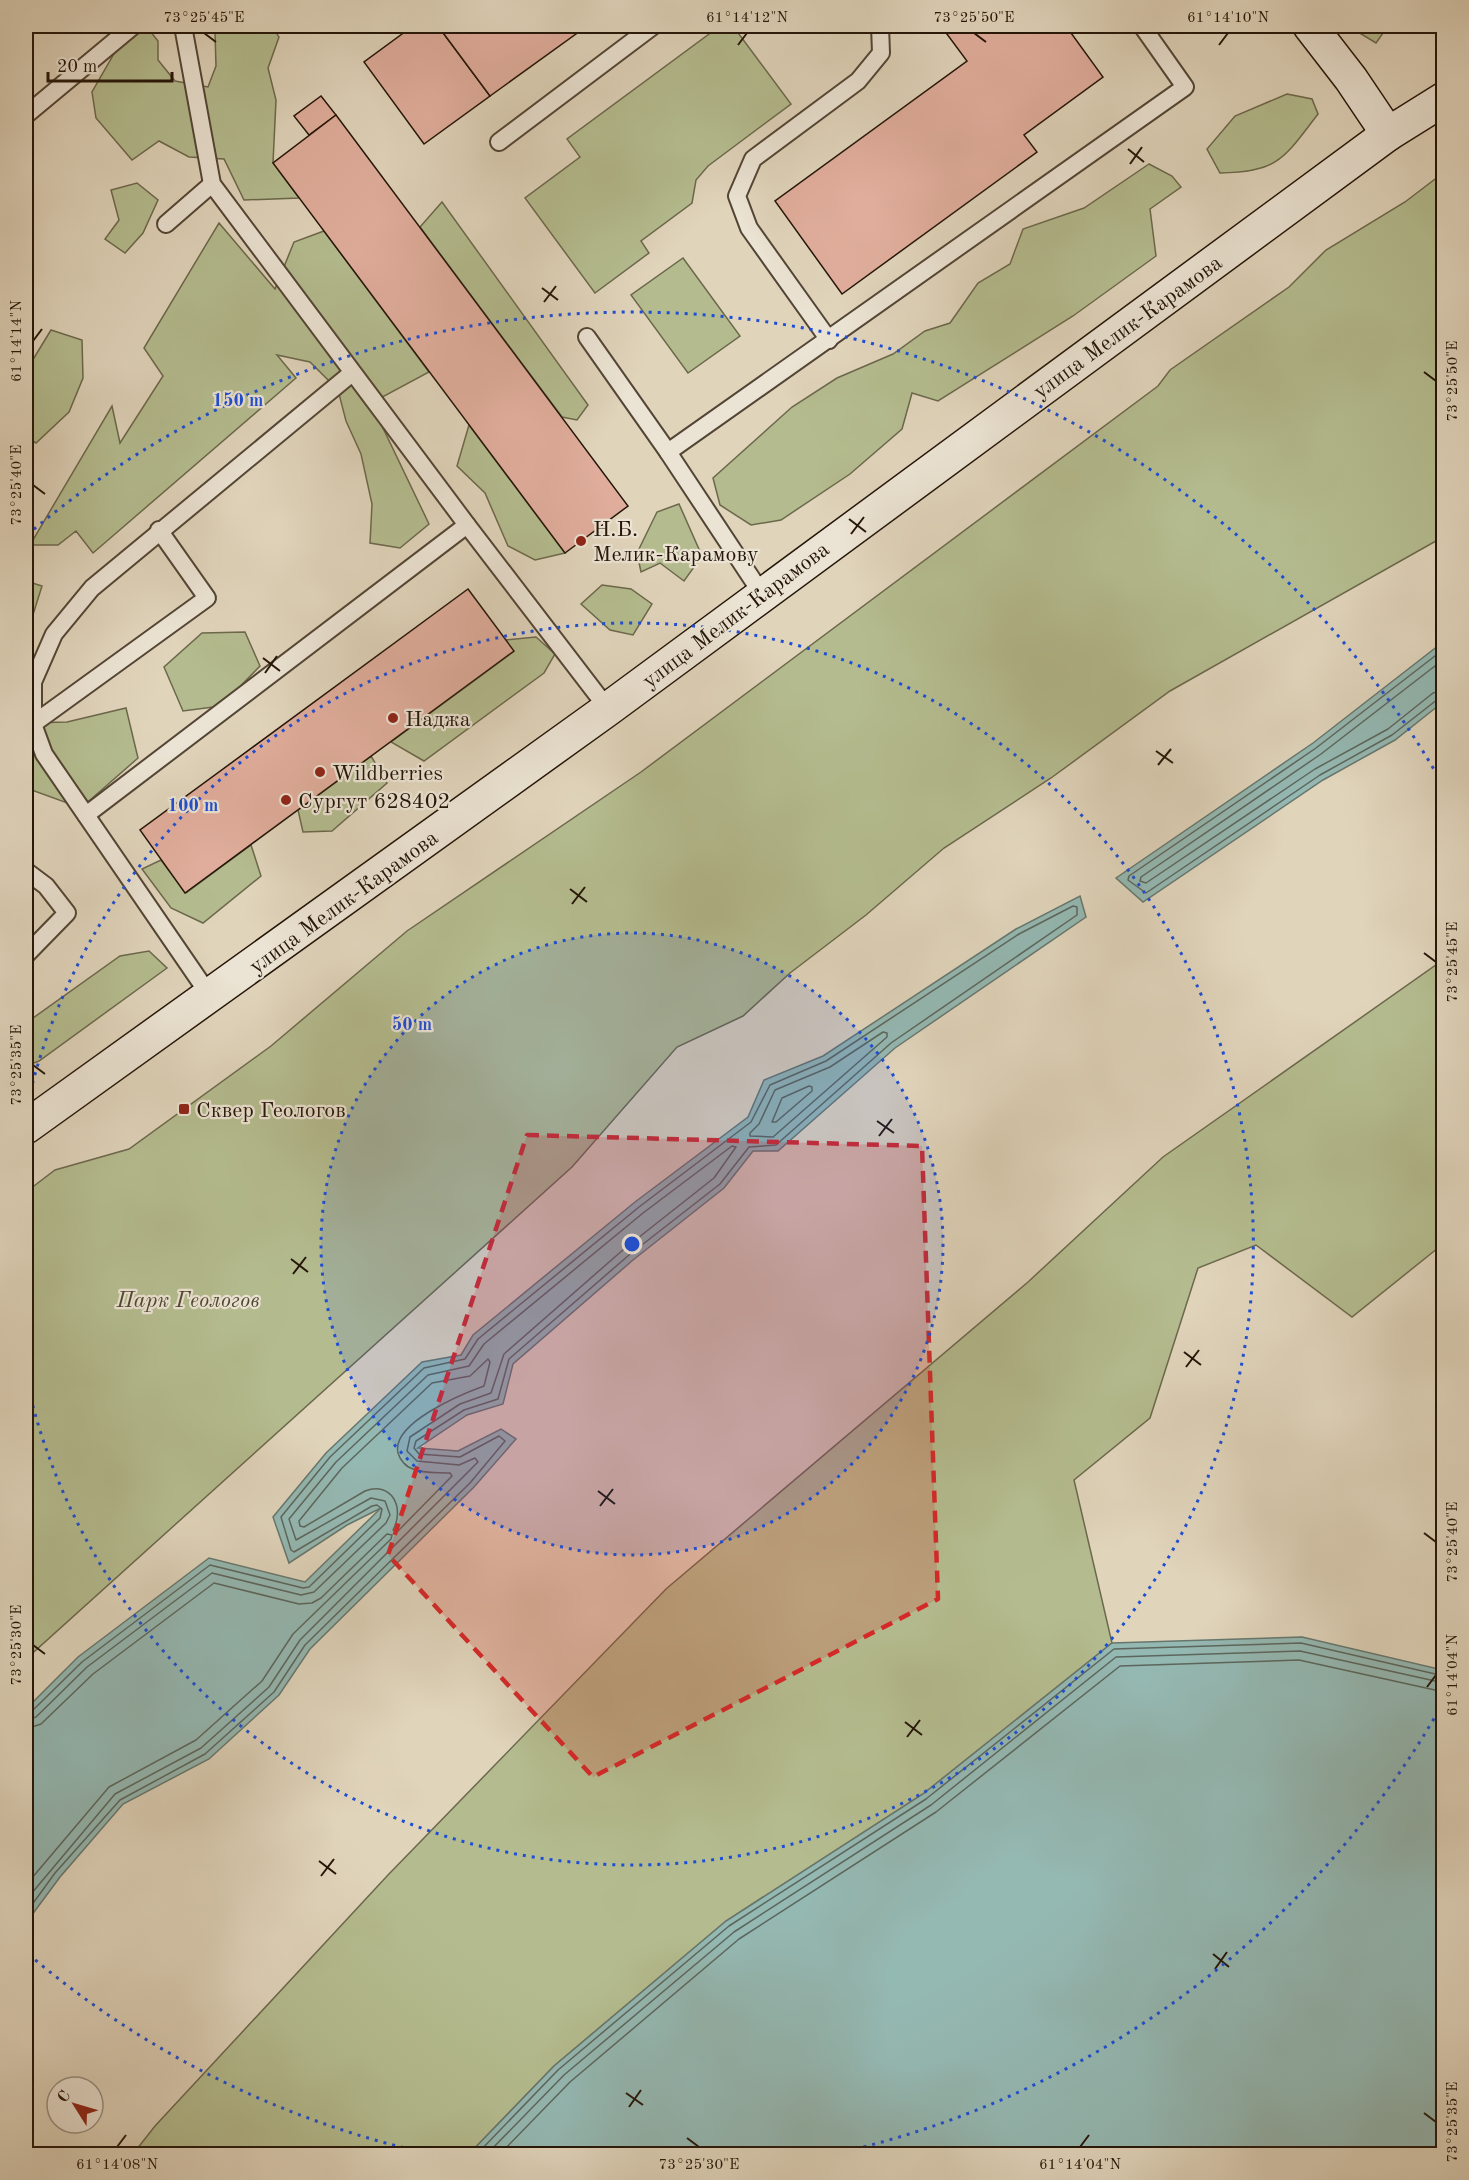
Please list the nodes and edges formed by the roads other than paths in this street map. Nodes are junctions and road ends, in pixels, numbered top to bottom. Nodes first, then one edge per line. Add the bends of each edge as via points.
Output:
1 (132, 26) edge
2 (185, 26) edge
3 (653, 26) edge
4 (880, 26) edge
5 (1142, 26) edge
6 (1310, 26) edge
7 (1443, 99) edge
8 (26, 115) edge
9 (1388, 134) junction
10 (499, 142) dead end
11 (212, 184) junction
12 (166, 224) dead end
13 (587, 338) dead end
14 (829, 340) junction
15 (352, 373) junction
16 (669, 452) junction
17 (467, 525) junction
18 (159, 530) junction
19 (762, 594) junction
20 (608, 709) junction
21 (33, 723) junction
22 (86, 815) junction
23 (26, 871) edge
24 (26, 955) edge
25 (210, 996) junction
26 (26, 1128) edge

1 - 8 lane
2 - 11 lane
3 - 10 lane
4 - 14 lane via 880,53 858,81 753,159 737,196 749,228
5 - 14 lane via 1185,87
6 - 9 main road
7 - 9 main road, улица Мелик-Карамова
9 - 19 main road, улица Мелик-Карамова
11 - 12 lane
11 - 15 lane
13 - 16 lane
14 - 16 lane
15 - 17 lane
15 - 18 lane
16 - 19 lane
17 - 20 lane
17 - 22 lane
18 - 21 lane via 92,588 54,634 33,682
18 - 21 lane via 207,598
19 - 20 main road, улица Мелик-Карамова
20 - 25 main road, улица Мелик-Карамова
21 - 22 lane via 44,754
22 - 25 lane
23 - 24 lane via 46,885 67,913
25 - 26 main road, улица Мелик-Карамова

